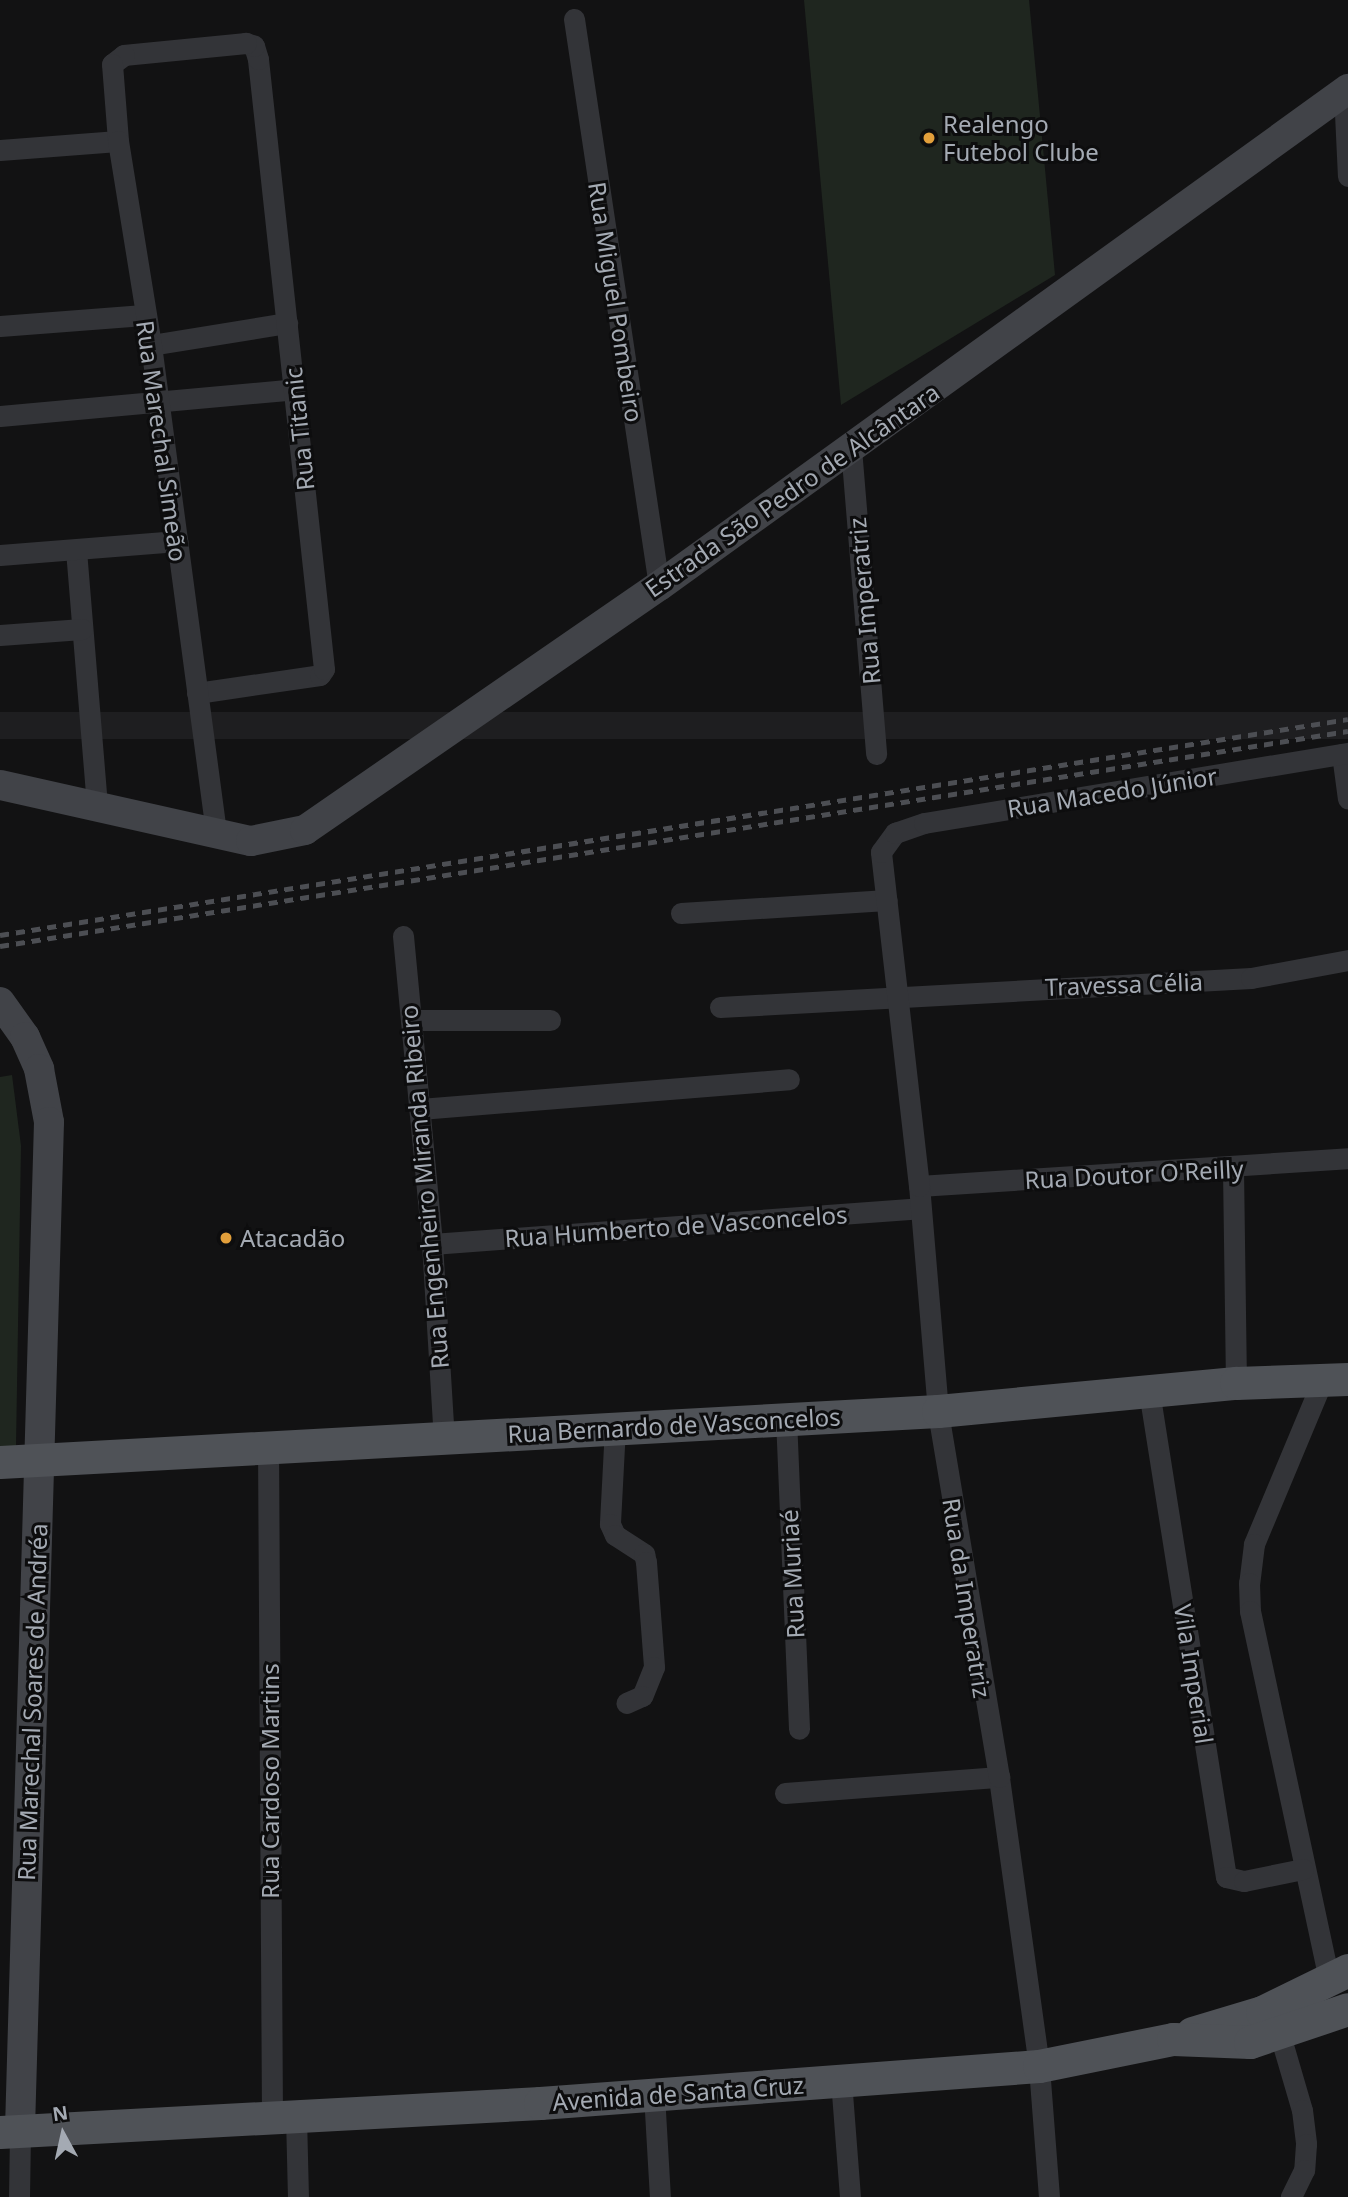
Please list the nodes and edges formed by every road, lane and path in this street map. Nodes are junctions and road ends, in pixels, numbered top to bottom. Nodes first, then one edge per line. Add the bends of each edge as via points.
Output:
1 (574, 19) dead end
2 (258, 59) joint
3 (1346, 90) edge
4 (118, 141) junction
5 (0, 150) edge
6 (1348, 176) edge
7 (144, 315) junction
8 (287, 323) junction
9 (0, 326) edge
10 (151, 345) junction
11 (295, 389) junction
12 (159, 405) junction
13 (0, 416) edge
14 (852, 448) junction
15 (177, 541) junction
16 (76, 550) junction
17 (0, 555) edge
18 (659, 586) junction
19 (82, 629) junction
20 (0, 635) edge
21 (197, 692) junction
22 (876, 754) dead end
23 (1345, 754) edge
24 (0, 785) edge
25 (1348, 799) edge
26 (97, 807) junction
27 (216, 834) junction
28 (883, 846) joint
29 (887, 900) junction
30 (681, 913) dead end
31 (403, 936) dead end
32 (1348, 960) edge
33 (899, 996) junction
34 (0, 1002) edge
35 (720, 1007) dead end
36 (411, 1020) junction
37 (550, 1020) dead end
38 (789, 1079) dead end
39 (420, 1109) junction
40 (1348, 1158) edge
41 (1233, 1169) junction
42 (919, 1186) junction
43 (920, 1208) junction
44 (432, 1244) junction
45 (1336, 1379) edge
46 (1236, 1383) junction
47 (1149, 1391) junction
48 (938, 1411) junction
49 (786, 1418) junction
50 (615, 1427) junction
51 (444, 1439) junction
52 (268, 1444) junction
53 (38, 1460) junction
54 (0, 1462) edge
55 (626, 1703) dead end
56 (799, 1729) dead end
57 (999, 1777) junction
58 (785, 1793) dead end
59 (1303, 1869) junction
60 (1342, 1987) edge
61 (1280, 2035) junction
62 (1173, 2039) junction
63 (1039, 2066) junction
64 (841, 2080) junction
65 (654, 2094) junction
66 (284, 2117) junction
67 (10, 2131) edge
68 (19, 2197) edge
69 (298, 2197) edge
70 (660, 2197) edge
71 (850, 2197) edge
72 (1049, 2197) edge
73 (1292, 2197) edge

1 - 18 street, Rua Miguel Pombeiro
2 - 4 street, Rua Marechal Simeão via 254,46 246,43 124,55 112,64
2 - 8 street, Rua Titanic
3 - 6 street
3 - 14 street, Estrada São Pedro de Alcântara
4 - 5 street
4 - 7 street, Rua Marechal Simeão
7 - 9 street
7 - 10 street, Rua Marechal Simeão
8 - 10 street
8 - 11 street, Rua Titanic
10 - 12 street, Rua Marechal Simeão
11 - 12 street
11 - 21 street, Rua Titanic via 323,673
12 - 13 street
12 - 15 street, Rua Marechal Simeão
14 - 18 street, Estrada São Pedro de Alcântara
14 - 22 street, Rua Imperatriz
15 - 16 street
15 - 21 street, Rua Marechal Simeão
16 - 17 street
16 - 19 street
18 - 27 street, Estrada São Pedro de Alcântara via 305,830 251,841
19 - 20 street
19 - 26 street
21 - 27 street, Rua Marechal Simeão
23 - 25 street
23 - 28 street, Rua Macedo Júnior via 924,823 895,833
24 - 26 street, Estrada São Pedro de Alcântara
26 - 27 street, Estrada São Pedro de Alcântara
28 - 29 street, Rua da Imperatriz
29 - 30 street
29 - 33 street, Rua da Imperatriz
31 - 36 street, Rua Engenheiro Miranda Ribeiro
32 - 33 street, Travessa Célia via 1251,978
33 - 35 street
33 - 42 street, Rua da Imperatriz
34 - 53 street, Rua Marechal Soares de Andréa via 25,1037 47,1096 49,1208
36 - 37 street
36 - 39 street, Rua Engenheiro Miranda Ribeiro
38 - 39 street
39 - 44 street, Rua Engenheiro Miranda Ribeiro
40 - 41 street, Rua Doutor O'Reilly
41 - 42 street, Rua Doutor O'Reilly
41 - 46 street
42 - 43 street, Rua da Imperatriz
43 - 44 street, Rua Humberto de Vasconcelos
43 - 48 street, Rua da Imperatriz
44 - 51 street, Rua Engenheiro Miranda Ribeiro
45 - 46 main road, Rua Bernardo de Vasconcelos
45 - 59 street via 1254,1544 1249,1583 1250,1611
46 - 47 main road, Rua Bernardo de Vasconcelos
47 - 48 main road, Rua Bernardo de Vasconcelos
47 - 59 street, Vila Imperial via 1226,1877 1244,1881
48 - 49 main road, Rua Bernardo de Vasconcelos
48 - 57 street, Rua da Imperatriz
49 - 50 main road, Rua Bernardo de Vasconcelos
49 - 56 street, Rua Muriaé
50 - 51 main road, Rua Bernardo de Vasconcelos
50 - 55 street via 610,1524 615,1535 644,1554 654,1667 642,1696
51 - 52 main road, Rua Bernardo de Vasconcelos
52 - 53 main road, Rua Bernardo de Vasconcelos
52 - 66 street, Rua Cardoso Martins
53 - 54 main road, Rua Bernardo de Vasconcelos
53 - 67 street, Rua Marechal Soares de Andréa
57 - 58 street
57 - 63 street, Rua da Imperatriz
59 - 60 street
60 - 61 main road, Avenida de Santa Cruz
60 - 62 main road
61 - 62 main road, Avenida de Santa Cruz via 1230,2043
61 - 73 street via 1302,2110 1306,2144 1304,2170
62 - 63 main road, Avenida de Santa Cruz
63 - 64 main road, Avenida de Santa Cruz
63 - 72 street, Rua da Imperatriz
64 - 65 main road, Avenida de Santa Cruz
64 - 71 street
65 - 66 main road, Avenida de Santa Cruz
65 - 70 street
66 - 67 main road, Avenida de Santa Cruz
66 - 69 street, Rua Cardoso Martins
67 - 68 street, Rua Marechal Soares de Andréa

